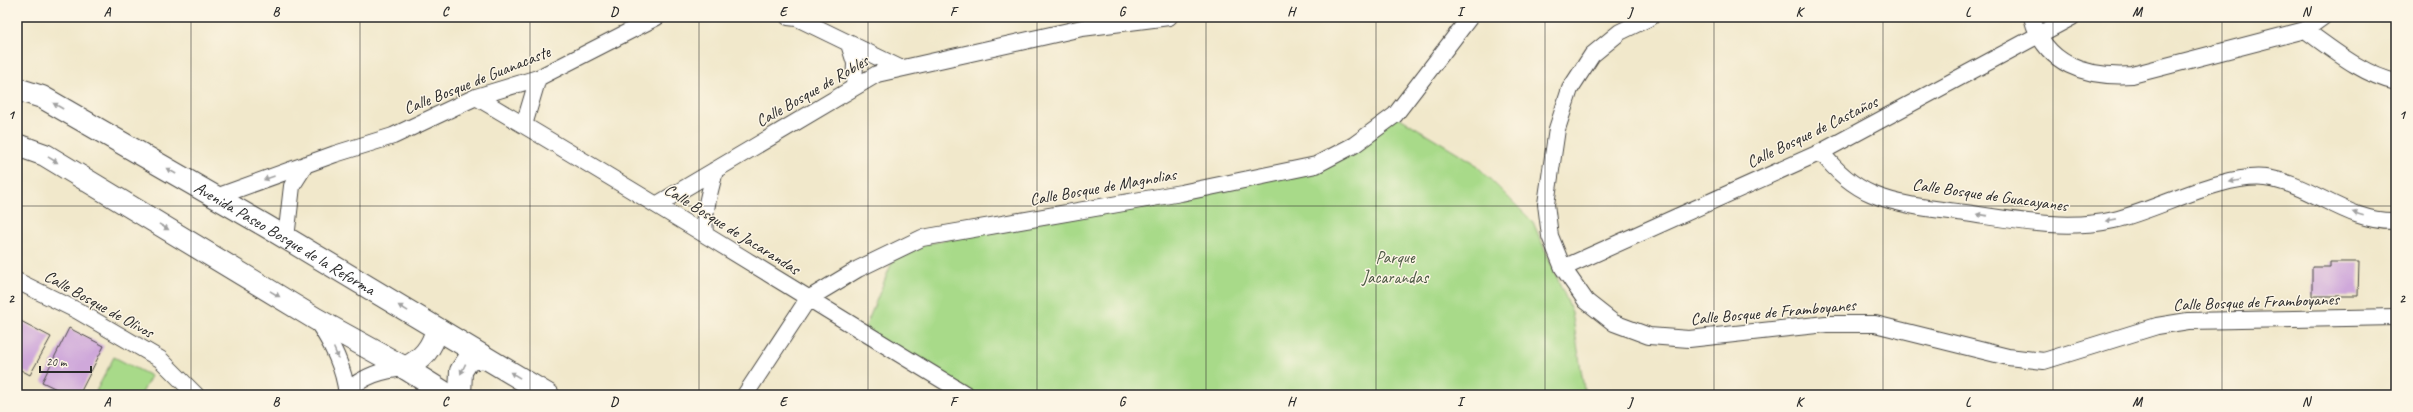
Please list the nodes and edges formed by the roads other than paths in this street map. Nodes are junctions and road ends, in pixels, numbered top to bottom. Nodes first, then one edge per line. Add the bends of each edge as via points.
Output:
1 (657, 17) edge
2 (788, 17) edge
3 (1169, 17) edge
4 (1470, 17) edge
5 (1651, 17) edge
6 (2032, 17) edge
7 (2072, 17) edge
8 (2323, 17) edge
9 (1146, 18) edge
10 (1085, 22) edge
11 (2305, 30) junction
12 (2039, 35) junction
13 (849, 44) junction
14 (900, 68) junction
15 (538, 78) junction
16 (2396, 82) edge
17 (854, 87) junction
18 (17, 89) edge
19 (476, 97) junction
20 (524, 125) junction
21 (17, 145) edge
22 (1821, 152) junction
23 (306, 164) junction
24 (715, 170) junction
25 (216, 197) junction
26 (658, 204) junction
27 (2396, 221) edge
28 (706, 235) junction
29 (286, 238) junction
30 (1564, 268) junction
31 (17, 281) edge
32 (808, 299) junction
33 (2396, 317) edge
34 (316, 319) junction
35 (437, 329) junction
36 (484, 357) junction
37 (405, 368) junction
38 (346, 393) edge
39 (196, 395) edge
40 (448, 395) edge
41 (460, 395) edge
42 (548, 395) edge
43 (745, 395) edge
44 (967, 395) edge

1 - 15 street, Calle Bosque de Guanacaste
2 - 13 street via 796,18
3 - 9 street, Calle Bosque de Robles
4 - 32 street, Calle Bosque de Magnolias via 1395,115 1354,145 1316,165 1181,193 922,238 858,269
5 - 30 street, Calle Bosque de Framboyanes via 1620,32 1592,55 1570,89 1557,129 1546,204 1550,236
6 - 12 street
7 - 12 street, Calle Bosque de Castaños
8 - 11 street
9 - 10 street, Calle Bosque de Robles
10 - 14 street, Calle Bosque de Robles
11 - 12 street via 2132,75 2119,76 2093,74 2072,67 2053,54
11 - 16 street via 2343,57 2385,80
12 - 22 street, Calle Bosque de Castaños
13 - 14 street
13 - 17 street via 855,63
14 - 17 street, Calle Bosque de Robles via 877,74
15 - 19 street, Calle Bosque de Guanacaste
15 - 20 street
17 - 24 street, Calle Bosque de Robles
25 -> 18 main road, Avenida Paseo Bosque de la Reforma via 42,97
19 - 20 street, Calle Bosque de Jacarandas
19 - 23 street, Calle Bosque de Guanacaste via 393,136
20 - 26 street, Calle Bosque de Jacarandas
21 -> 34 main road via 45,155
27 -> 22 street, Calle Bosque de Guacayanes via 2354,214 2291,186 2266,178 2214,186 2114,220 2074,225 2030,222 1931,208 1874,194 1848,180
22 - 30 street, Calle Bosque de Castaños
23 -> 25 street, Calle Bosque de Guanacaste
23 - 29 street via 292,186
24 - 26 street, Calle Bosque de Robles
24 - 28 street via 707,206 704,230
25 - 29 main road, Avenida Paseo Bosque de la Reforma
26 - 28 street, Calle Bosque de Jacarandas
28 - 32 street, Calle Bosque de Jacarandas
35 -> 29 main road, Avenida Paseo Bosque de la Reforma
30 - 33 street, Calle Bosque de Framboyanes via 1586,301 1608,319 1649,336 1689,339 1826,324 1875,324 2008,357 2044,361 2157,326 2188,321
31 - 39 street, Calle Bosque de Olivos via 78,311 160,359
32 - 43 street, Calle Bosque de Magnolias
32 - 44 street, Calle Bosque de Jacarandas
34 - 37 main road
34 -> 38 street via 331,341
35 - 36 main road, Avenida Paseo Bosque de la Reforma
35 - 37 main road via 434,342 426,354
36 -> 41 main road via 469,360 461,371
42 -> 36 main road, Avenida Paseo Bosque de la Reforma
37 - 38 street via 384,370 363,378
37 - 40 main road

